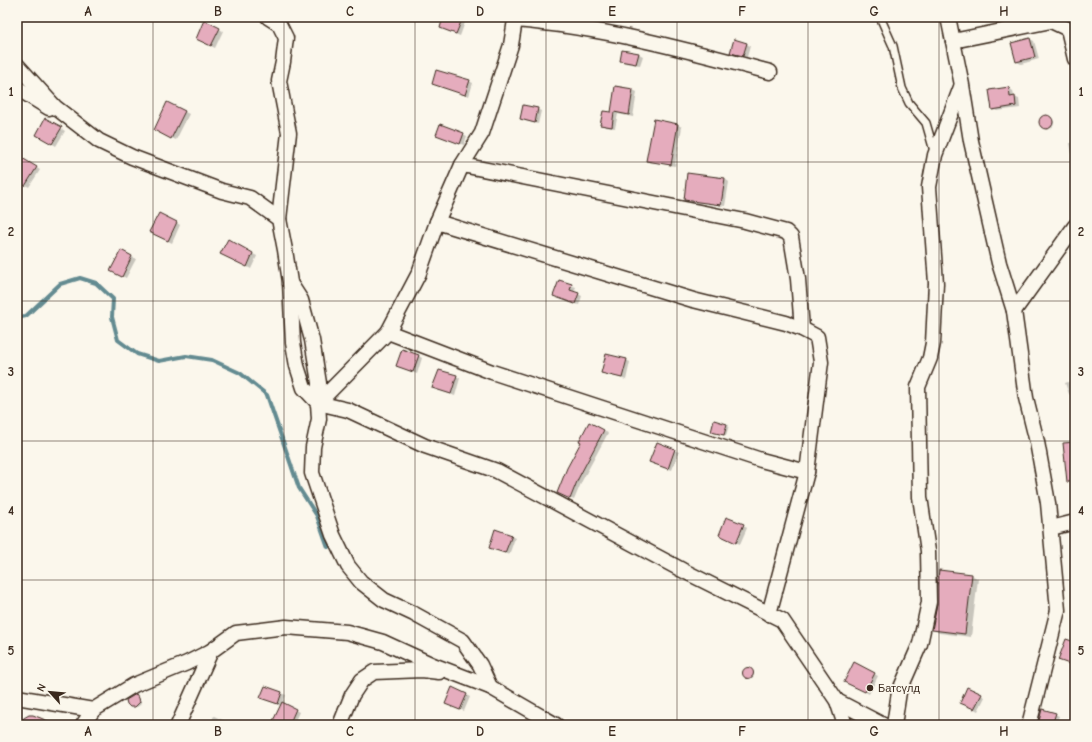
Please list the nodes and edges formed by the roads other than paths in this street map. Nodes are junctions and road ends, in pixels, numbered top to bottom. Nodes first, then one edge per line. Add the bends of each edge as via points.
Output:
1 (268, 17) edge
2 (880, 17) edge
3 (948, 17) edge
4 (514, 19) edge
5 (954, 41) junction
6 (1075, 59) edge
7 (17, 65) edge
8 (770, 72) dead end
9 (962, 85) junction
10 (17, 88) edge
11 (58, 109) junction
12 (935, 155) junction
13 (462, 165) junction
14 (279, 219) junction
15 (437, 222) junction
16 (1075, 226) edge
17 (290, 282) junction
18 (1014, 311) junction
19 (802, 329) junction
20 (388, 332) junction
21 (318, 403) junction
22 (807, 472) junction
23 (1075, 522) edge
24 (1051, 528) junction
25 (769, 614) junction
26 (211, 651) junction
27 (457, 674) junction
28 (490, 687) junction
29 (17, 697) edge
30 (837, 700) junction
31 (93, 710) junction
32 (540, 721) edge
33 (83, 725) edge
34 (178, 725) edge
35 (340, 725) edge
36 (556, 725) edge
37 (845, 725) edge
38 (883, 725) edge
39 (894, 725) edge
40 (1029, 725) edge

1 - 14 street via 279,24 286,38 284,62 278,81 288,133
2 - 12 lane via 893,46 902,88 909,103 926,123
3 - 5 street
4 - 8 street via 613,33
4 - 13 street via 511,45 482,133
5 - 6 street via 1051,21 1068,29
5 - 9 street
7 - 11 street
9 - 12 street
9 - 18 street via 974,156 999,263
10 - 11 street via 47,108
11 - 14 street via 105,144 162,169 222,191 250,198
12 - 39 street via 929,187 936,283 933,343 930,358 918,387 920,497 928,551 929,602 920,644 899,692
13 - 15 street
13 - 19 street via 745,221 786,232 794,245
14 - 17 street
15 - 19 street via 693,300
15 - 20 street via 419,273
16 - 18 street
17 - 21 street via 301,300 312,340 319,383
17 - 21 street via 293,343 297,366 304,388
18 - 24 street via 1026,398 1037,442
19 - 22 street via 817,337 821,362
20 - 21 street
20 - 22 street via 492,372 761,460
21 - 25 street via 348,410 425,446 497,471
21 - 28 street via 319,419 313,447 312,473 333,535 348,566 361,582 384,600 463,641 480,665
22 - 25 street
23 - 24 street
24 - 40 street via 1058,610
25 - 30 street via 782,620
26 - 27 street via 236,633 286,627 347,632 383,642
26 - 31 street via 134,685
26 - 34 street
27 - 28 street
27 - 35 street via 422,670 374,672 362,680 352,695
28 - 32 street
29 - 31 street
30 - 37 street
30 - 38 street
31 - 33 street
32 - 36 street

